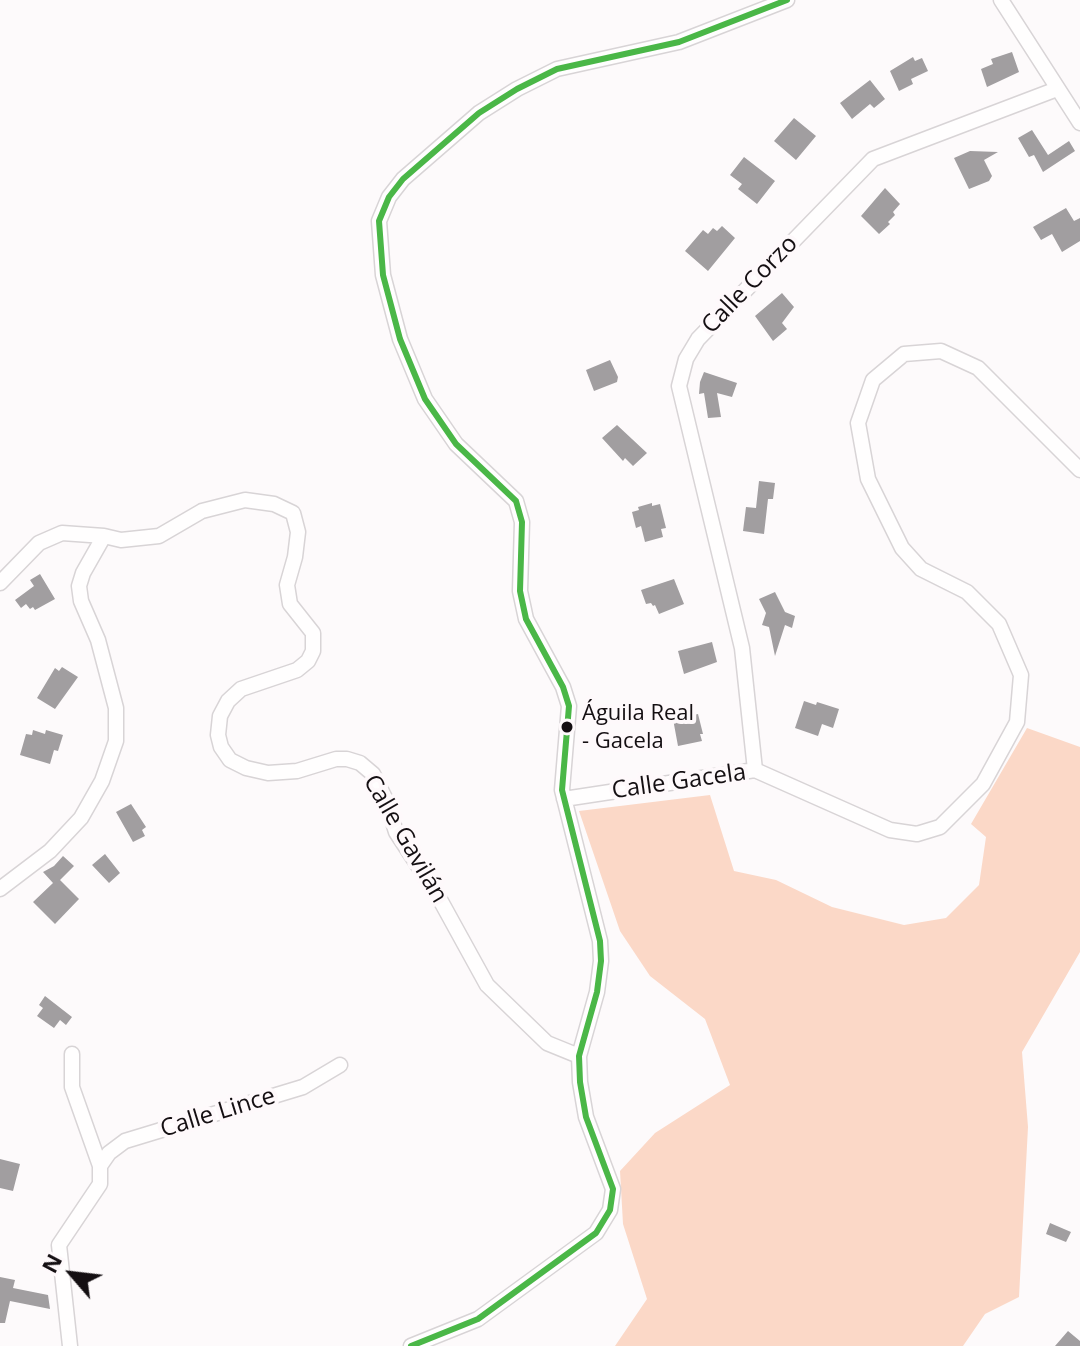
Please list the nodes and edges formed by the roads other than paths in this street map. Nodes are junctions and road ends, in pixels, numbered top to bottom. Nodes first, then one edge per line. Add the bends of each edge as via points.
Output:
1 (787, 0) edge
2 (1001, 0) edge
3 (1057, 89) junction
4 (1080, 123) edge
5 (1080, 470) edge
6 (104, 536) junction
7 (0, 583) edge
8 (755, 770) junction
9 (564, 799) junction
10 (0, 889) edge
11 (72, 1054) dead end
12 (579, 1056) junction
13 (340, 1065) dead end
14 (100, 1166) junction
15 (437, 1341) edge
16 (70, 1346) edge
17 (411, 1346) edge

1 - 9 street via 679,42 557,69 517,89 479,113 403,179 379,221 383,275 400,339 425,399 456,444 516,501 522,522 520,591 526,619 569,706
2 - 3 street
3 - 4 street
3 - 8 street, Calle Corzo via 873,159 698,339 686,359 679,386 742,648
5 - 8 street, Calle Gacela via 978,368 941,351 904,354 873,380 858,423 868,479 902,548 921,569 967,592 999,624 1021,675 1017,722 983,784 940,827 917,834 890,830
6 - 7 street via 62,533 39,543
6 - 10 street via 79,586 116,708 116,741 81,818 50,851
6 - 12 street, Calle Gavilán via 159,536 202,511 245,500 293,513 298,532 287,585 290,604 313,633 313,651 297,670 241,689 228,701 220,716 221,747 230,760 268,773 347,759 373,774 396,832 487,985 547,1043
8 - 9 street, Calle Gacela
9 - 12 street via 600,941 597,992
11 - 14 street via 72,1087
12 - 15 street via 586,1117 613,1189 605,1222 478,1319
13 - 14 street, Calle Lince via 303,1087 125,1141
14 - 16 street, Calle Lince via 100,1184 59,1245
15 - 17 street

